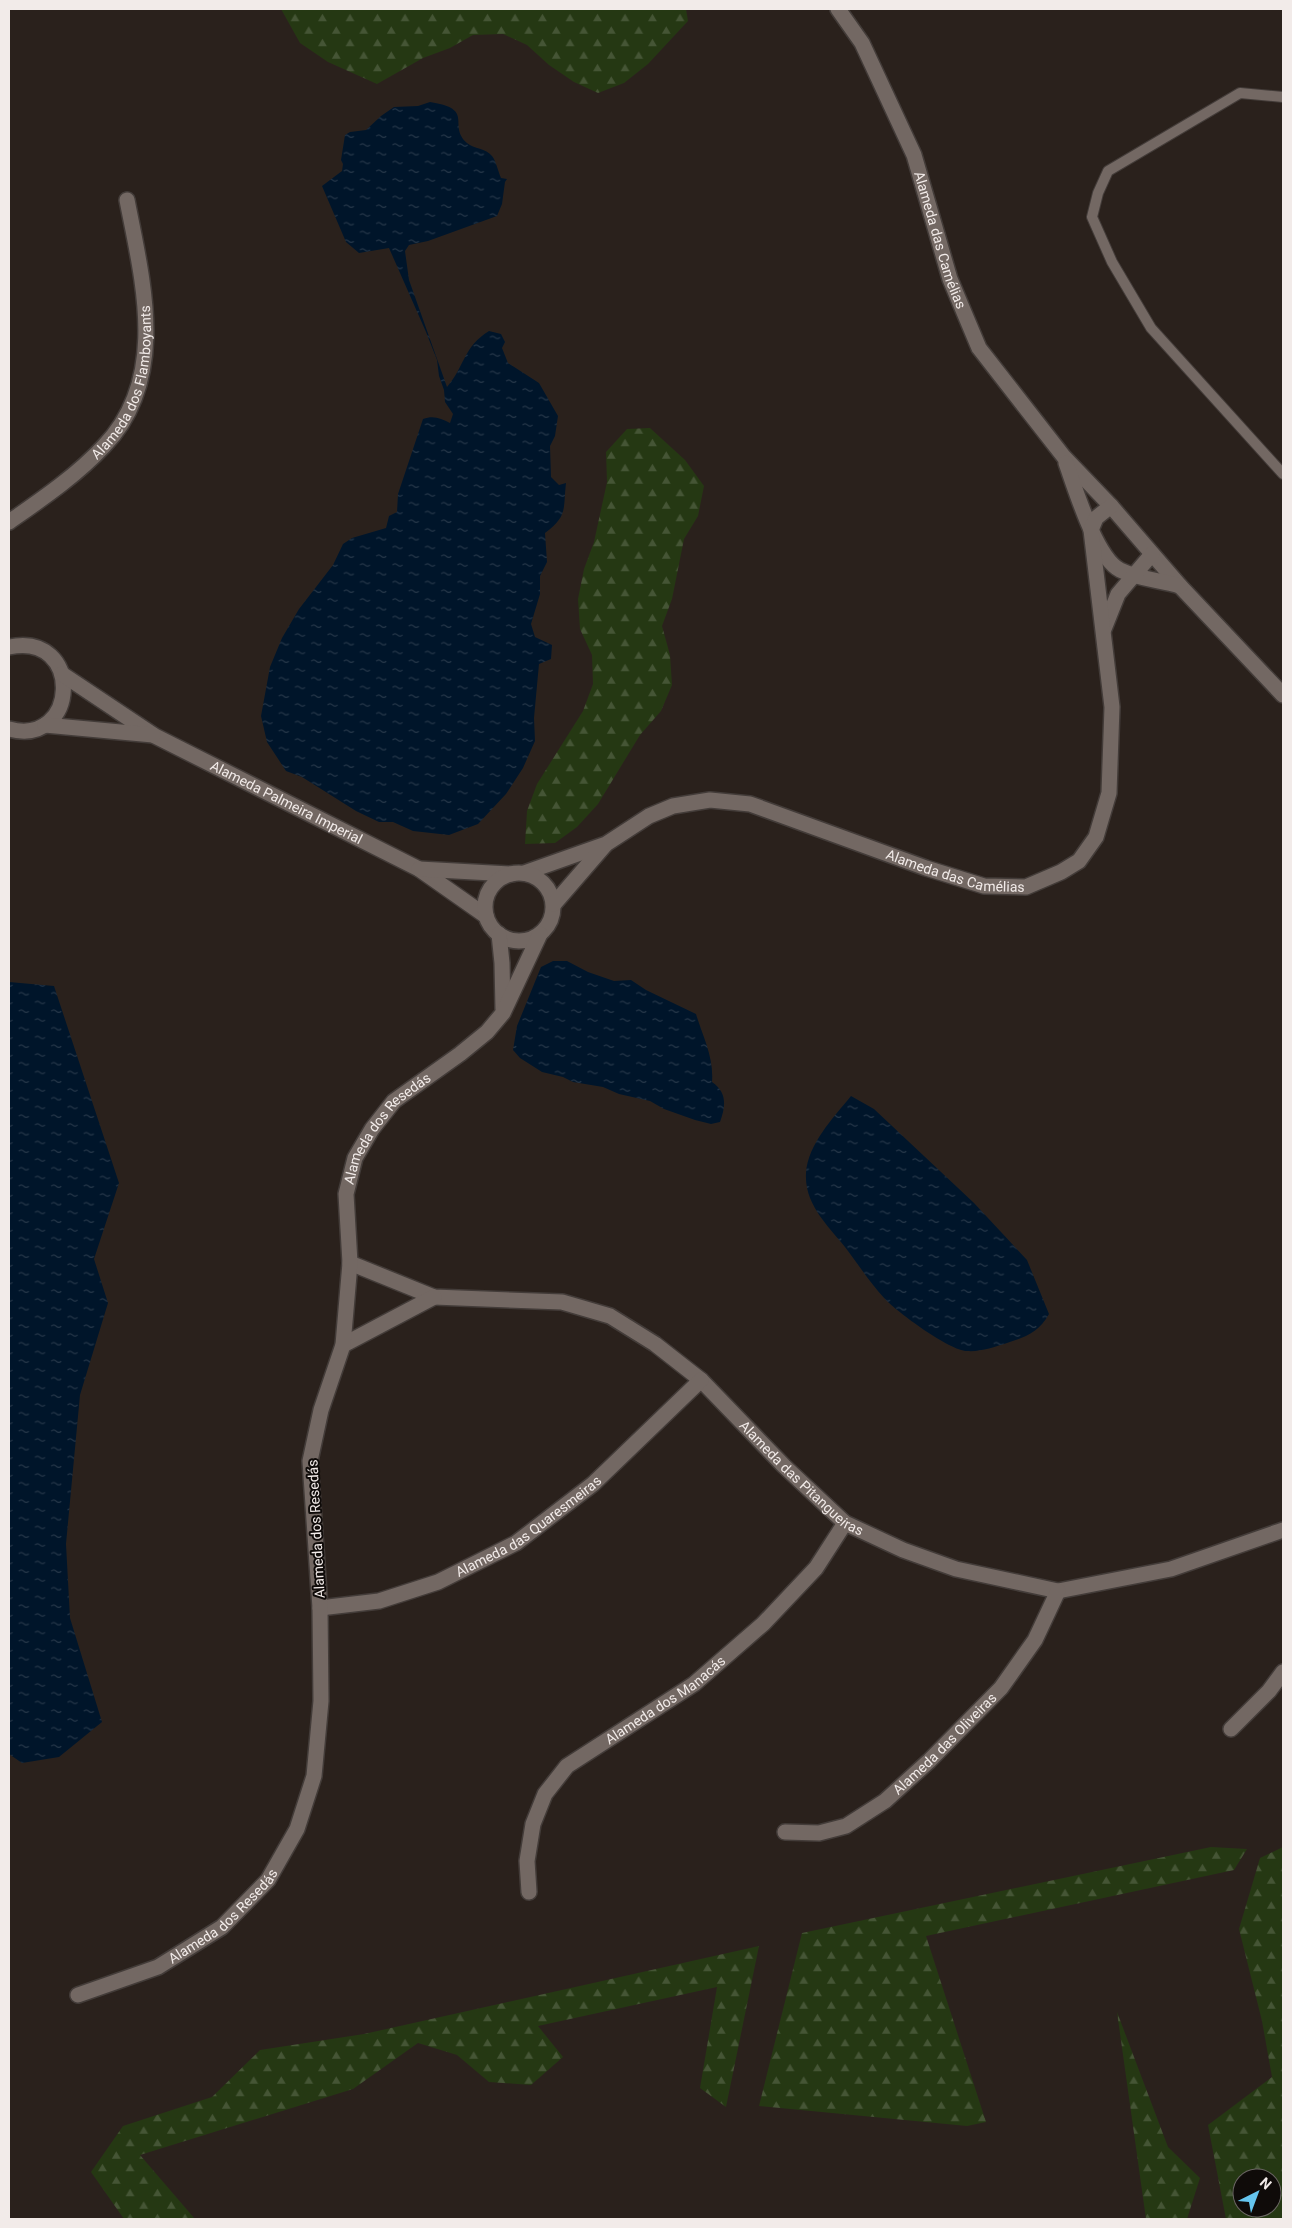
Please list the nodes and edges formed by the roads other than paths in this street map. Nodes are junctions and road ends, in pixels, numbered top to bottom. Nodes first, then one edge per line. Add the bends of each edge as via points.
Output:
1 (838, 9) edge
2 (1283, 97) edge
3 (127, 200) dead end
4 (1064, 457) junction
5 (1283, 474) edge
6 (1111, 506) junction
7 (9, 522) edge
8 (1091, 530) junction
9 (1152, 554) junction
10 (1136, 575) junction
11 (1180, 586) junction
12 (1103, 631) junction
13 (12, 644) edge
14 (62, 674) junction
15 (1283, 695) edge
16 (45, 725) junction
17 (12, 731) edge
18 (155, 736) junction
19 (606, 844) junction
20 (419, 869) junction
21 (519, 873) junction
22 (554, 904) junction
23 (486, 916) junction
24 (499, 934) junction
25 (540, 934) junction
26 (503, 1013) junction
27 (350, 1263) junction
28 (434, 1297) junction
29 (343, 1346) junction
30 (701, 1380) junction
31 (845, 1522) junction
32 (1283, 1530) edge
33 (1058, 1591) junction
34 (320, 1608) junction
35 (1283, 1672) edge
36 (1231, 1729) dead end
37 (785, 1832) dead end
38 (529, 1892) dead end
39 (78, 1995) dead end

1 - 4 street, Alameda das Camélias via 862,43 914,155 950,279 979,348
2 - 5 lane via 1240,93 1108,172 1092,217 1112,262 1151,328
3 - 7 street, Alameda dos Flamboyants via 146,321 146,351 131,406 116,431 81,469
4 - 6 street, Alameda das Camélias
4 - 8 street, Alameda das Camélias
6 - 8 street via 1096,518
6 - 9 street, Alameda das Camélias
8 - 10 street via 1112,564
8 - 12 street, Alameda das Camélias
9 - 10 street
9 - 11 street, Alameda das Camélias
10 - 11 street
10 - 12 street via 1118,594
11 - 15 street, Alameda das Camélias
12 - 19 street, Alameda das Camélias via 1112,707 1109,793 1096,837 1078,861 1026,887 984,886 750,804 710,800 673,806 649,816
13 - 14 street via 33,646 45,652 56,662
14 - 16 street via 65,688 62,703
14 - 18 street
16 - 17 street
16 - 18 street
18 - 20 street, Alameda Palmeira Imperial
19 - 21 street
19 - 22 street
20 - 21 street
20 - 23 street, Alameda Palmeira Imperial
21 - 22 street via 535,877 544,884
21 - 23 street via 502,878 491,889
22 - 25 street via 548,926
23 - 24 street
24 - 25 street via 520,941
24 - 26 street
25 - 26 street, Alameda dos Resedás
26 - 27 street, Alameda dos Resedás via 487,1032 460,1054 394,1100 372,1130 355,1158 346,1194
27 - 28 street, Alameda das Pitangueiras
27 - 29 street, Alameda dos Resedás
28 - 29 street
28 - 30 street, Alameda das Pitangueiras via 562,1302 610,1316 656,1344
29 - 34 street, Alameda dos Resedás via 321,1410 310,1461
30 - 31 street, Alameda das Pitangueiras via 784,1466
30 - 34 street, Alameda das Quaresmeiras via 593,1484 516,1543 421,1588 379,1601
31 - 33 street, Alameda das Pitangueiras via 903,1550 956,1569
31 - 38 street, Alameda dos Manacás via 816,1568 763,1624 694,1684 567,1766 545,1794 532,1824
32 - 33 street, Alameda das Pitangueiras via 1171,1569
33 - 37 street, Alameda das Oliveiras via 1035,1640 1001,1688 929,1761 885,1800 846,1826 819,1833
34 - 39 street, Alameda dos Resedás via 321,1702 314,1776 297,1829 268,1880 222,1927 158,1967
35 - 36 street

